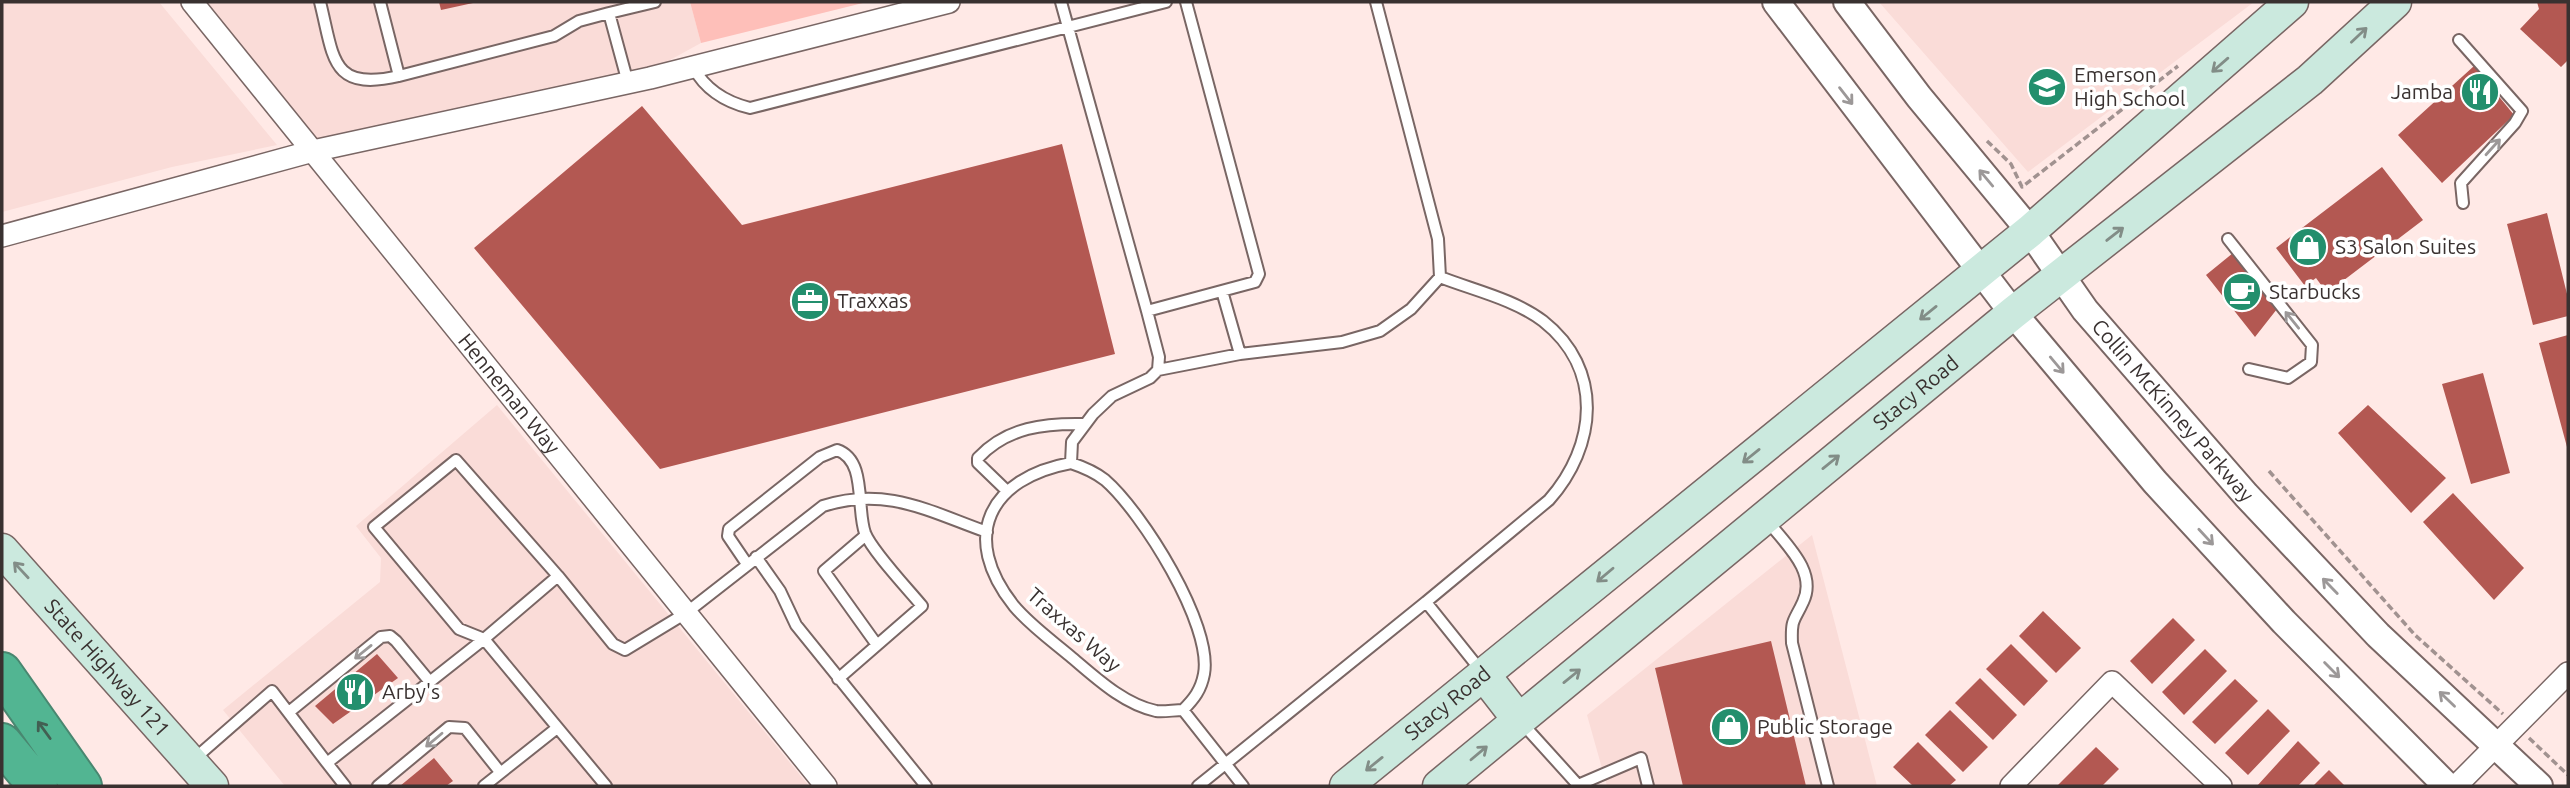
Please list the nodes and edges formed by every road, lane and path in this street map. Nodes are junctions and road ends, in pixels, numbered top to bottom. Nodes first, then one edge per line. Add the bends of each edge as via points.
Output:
1 (192, 2) edge
2 (320, 2) edge
3 (380, 2) edge
4 (655, 2) edge
5 (949, 2) edge
6 (1062, 2) edge
7 (1166, 2) edge
8 (1186, 2) edge
9 (1376, 2) edge
10 (1776, 2) edge
11 (1847, 2) edge
12 (2292, 2) edge
13 (2395, 2) edge
14 (609, 13) junction
15 (1069, 28) junction
16 (2459, 40) dead end
17 (2180, 64) dead end
18 (693, 67) junction
19 (399, 76) junction
20 (628, 83) junction
21 (1986, 140) dead end
22 (313, 151) junction
23 (2463, 203) dead end
24 (2030, 231) junction
25 (2, 236) edge
26 (2228, 239) dead end
27 (1981, 271) junction
28 (2062, 276) junction
29 (1440, 277) junction
30 (1222, 292) junction
31 (1147, 311) junction
32 (2013, 313) junction
33 (1240, 354) junction
34 (2249, 369) dead end
35 (1158, 370) junction
36 (1085, 424) junction
37 (1071, 463) junction
38 (2269, 471) dead end
39 (1007, 491) junction
40 (858, 497) junction
41 (1765, 517) junction
42 (987, 532) junction
43 (866, 535) junction
44 (2, 550) edge
45 (752, 561) junction
46 (558, 576) junction
47 (1426, 603) junction
48 (686, 613) junction
49 (484, 639) junction
50 (877, 645) junction
51 (2, 673) edge
52 (2568, 673) edge
53 (1484, 675) junction
54 (838, 679) junction
55 (430, 682) junction
56 (1183, 710) junction
57 (289, 712) junction
58 (1519, 720) junction
59 (2516, 726) junction
60 (557, 727) junction
61 (2, 743) edge
62 (2496, 746) junction
63 (191, 762) junction
64 (327, 763) junction
65 (1225, 765) junction
66 (500, 772) junction
67 (2568, 775) edge
68 (38, 786) edge
69 (82, 786) edge
70 (212, 786) edge
71 (345, 786) edge
72 (378, 786) edge
73 (484, 786) edge
74 (606, 786) edge
75 (826, 786) edge
76 (926, 786) edge
77 (1198, 786) edge
78 (1243, 786) edge
79 (1346, 786) edge
80 (1440, 786) edge
81 (1648, 786) edge
82 (1828, 786) edge
83 (2011, 786) edge
84 (2221, 786) edge
85 (2447, 786) edge
86 (2456, 786) edge
87 (2539, 786) edge

1 - 22 street, Henneman Way
2 - 19 lane via 333,54 342,70 356,80 370,82
3 - 19 lane
4 - 14 lane
5 - 18 street
6 - 15 lane
7 - 15 lane
8 - 30 lane via 1259,274 1255,282
9 - 29 lane via 1438,239
10 -> 27 street
24 -> 11 street, Collin McKinney Parkway
12 -> 24 main road, Stacy Road
28 -> 13 main road, Stacy Road via 2310,80
14 - 19 lane via 554,36
14 - 20 lane
15 - 18 lane via 750,108 724,99 701,81
15 - 31 lane
23 -> 16 lane via 2461,183 2522,111
17 - 21 path via 2022,187 2011,164
18 - 20 street
20 - 22 street
22 - 25 street
22 - 48 street, Henneman Way
24 - 27 main road, Stacy Road
24 - 28 street, Collin McKinney Parkway
34 -> 26 lane via 2288,378 2311,362 2312,345
27 - 32 street
27 -> 53 main road, Stacy Road
28 - 32 main road, Stacy Road
62 -> 28 street, Collin McKinney Parkway via 2302,557 2085,310
29 - 33 lane via 1411,309 1380,331 1342,342
29 - 47 lane via 1543,321 1574,359 1585,388 1588,423 1580,454 1557,491
30 - 31 lane
30 - 33 lane
31 - 35 lane
41 -> 32 main road, Stacy Road
32 -> 85 street via 2155,482 2284,622
33 - 35 lane
35 - 36 lane via 1112,396
36 - 37 lane via 1072,442
36 - 39 lane via 1036,426 986,449 978,463
37 - 39 lane via 1045,468
37 - 56 lane via 1104,479 1120,495 1176,578 1202,645 1205,672 1197,696
38 - 59 path via 2415,635
39 - 42 lane via 991,512
40 - 42 lane via 898,501
40 - 43 lane
40 - 45 lane via 823,506
40 - 45 lane via 850,459 837,450 820,457 729,529 728,536
58 -> 41 main road, Stacy Road
41 - 82 lane via 1804,568 1808,584 1804,601 1791,620 1791,643
42 - 56 lane, Traxxas Way via 990,561 1000,586 1027,620 1123,697 1156,711
43 - 50 lane via 824,571
43 - 50 lane via 922,606
63 -> 44 main road, State Highway 121
45 - 48 lane
45 - 54 lane via 780,591 796,625
46 - 48 lane via 613,644 625,650
46 - 49 lane
46 - 49 lane via 456,460 374,527 459,629
47 - 53 lane
47 - 65 lane
48 - 75 street, Henneman Way
49 - 55 lane
49 - 60 lane
50 - 54 lane
69 -> 51 highway
52 - 59 street
53 - 58 main road
53 -> 79 main road, Stacy Road
54 - 76 lane
55 -> 57 lane via 396,641 381,637
55 - 64 lane
56 - 65 lane
57 - 63 lane via 272,691
57 - 64 lane
80 -> 58 main road, Stacy Road
58 - 81 lane via 1578,785 1641,758
59 - 62 street
59 - 67 path
60 - 66 lane
60 - 74 lane
61 - 68 highway
62 - 86 street
62 - 87 street, Collin McKinney Parkway
63 - 70 main road, State Highway 121
64 - 71 lane
65 - 77 lane
65 - 78 lane
66 -> 72 lane via 458,725 449,727
66 - 73 lane
83 - 84 street via 2112,682

